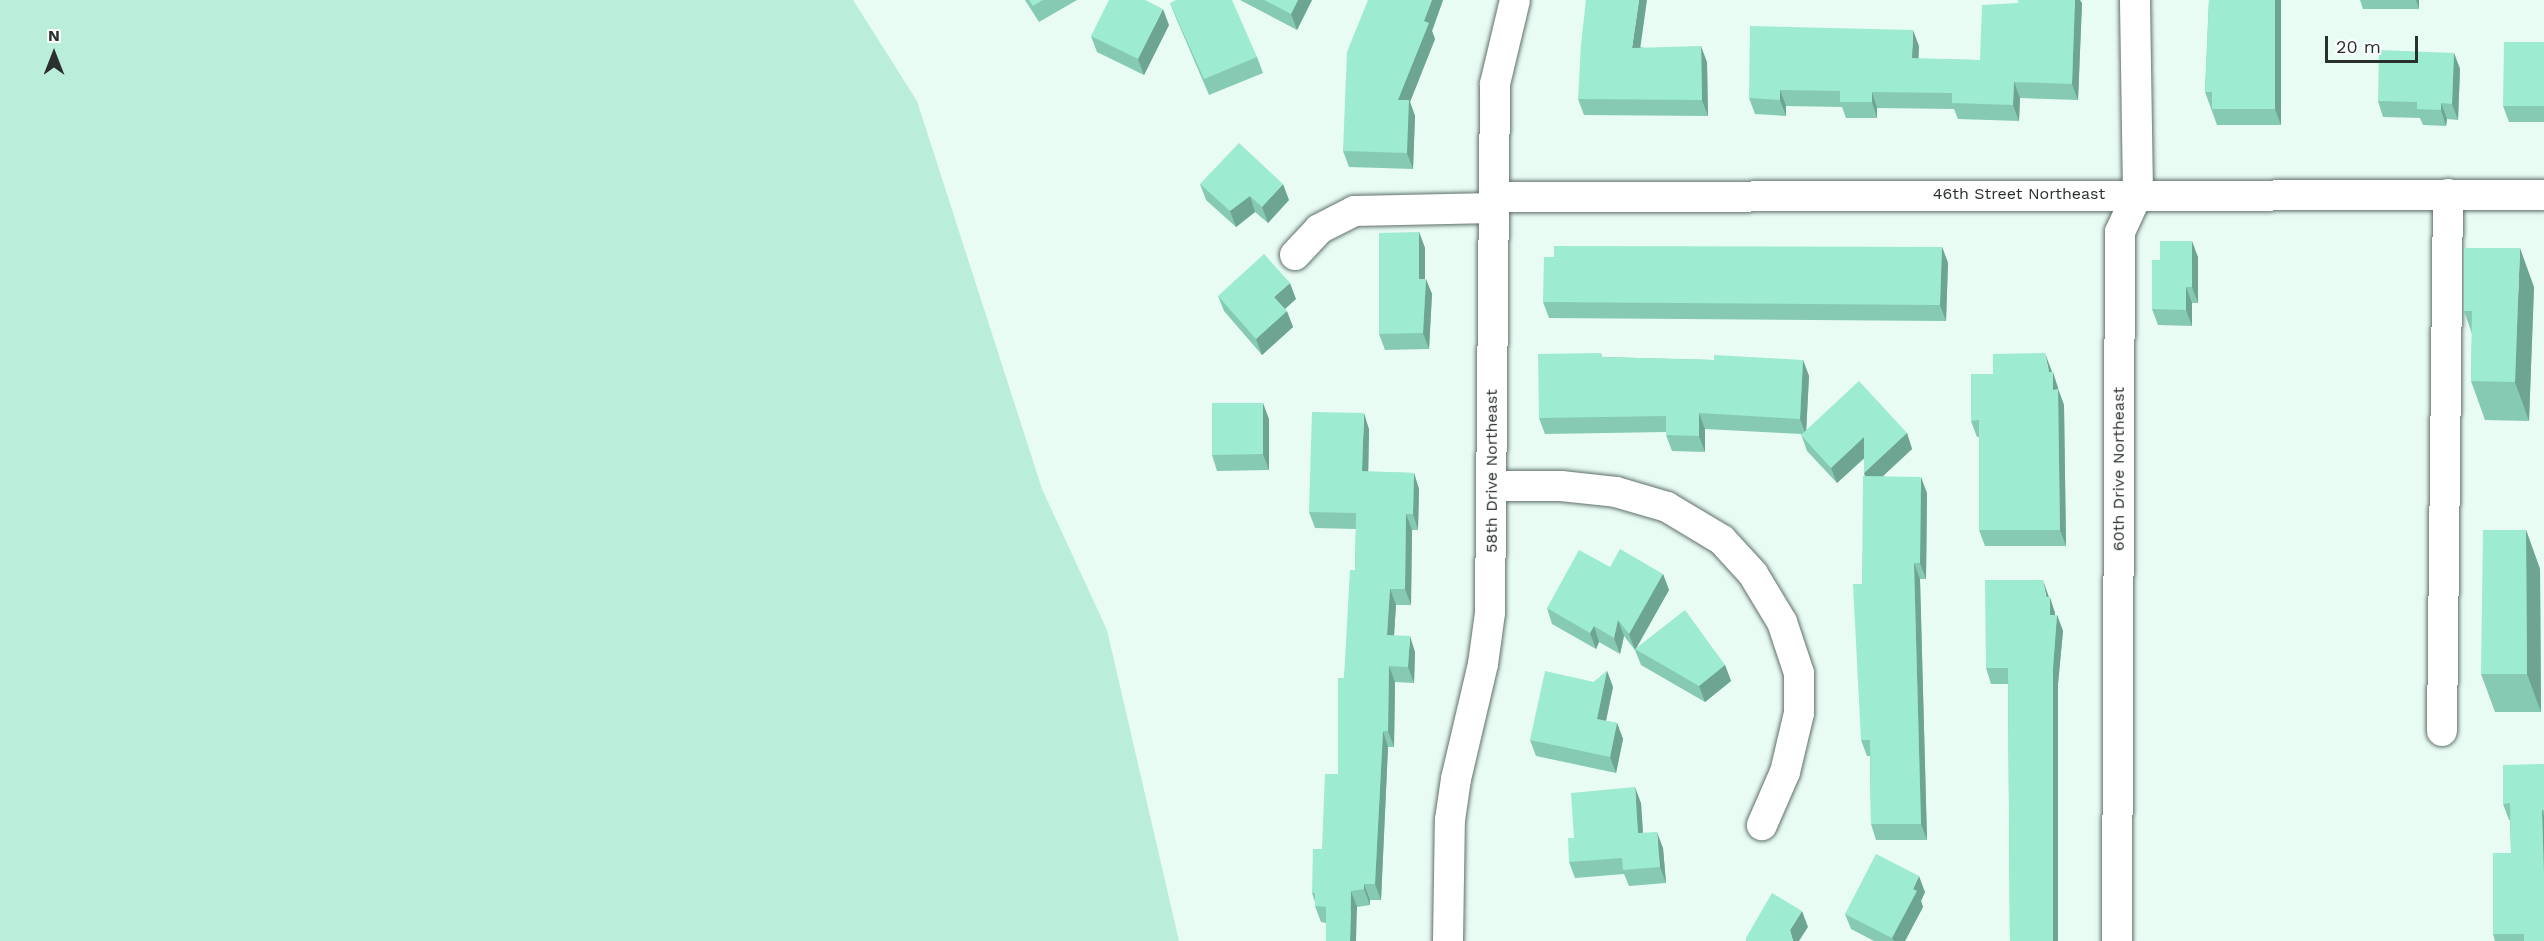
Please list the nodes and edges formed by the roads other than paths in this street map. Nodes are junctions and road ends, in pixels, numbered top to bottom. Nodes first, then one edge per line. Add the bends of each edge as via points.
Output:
1 (1515, 0) edge
2 (2135, 0) edge
3 (2138, 193) junction
4 (2448, 194) junction
5 (2544, 195) edge
6 (1494, 203) junction
7 (1295, 255) dead end
8 (1492, 486) junction
9 (2442, 731) dead end
10 (1762, 825) dead end
11 (1449, 941) edge
12 (2117, 941) edge

1 - 6 street, 58th Drive Northeast via 1496,84
2 - 3 street, 60th Drive Northeast
3 - 4 street, 46th Street Northeast
3 - 6 street, 46th Street Northeast
3 - 12 street, 60th Drive Northeast via 2120,232
4 - 5 street, 46th Street Northeast
4 - 9 street
6 - 7 street, 46th Street Northeast via 1354,211 1319,229
6 - 8 street, 58th Drive Northeast
8 - 10 street via 1562,486 1616,492 1667,507 1722,540 1753,574 1782,622 1799,673 1799,713 1785,772
8 - 11 street, 58th Drive Northeast via 1490,613 1450,820

